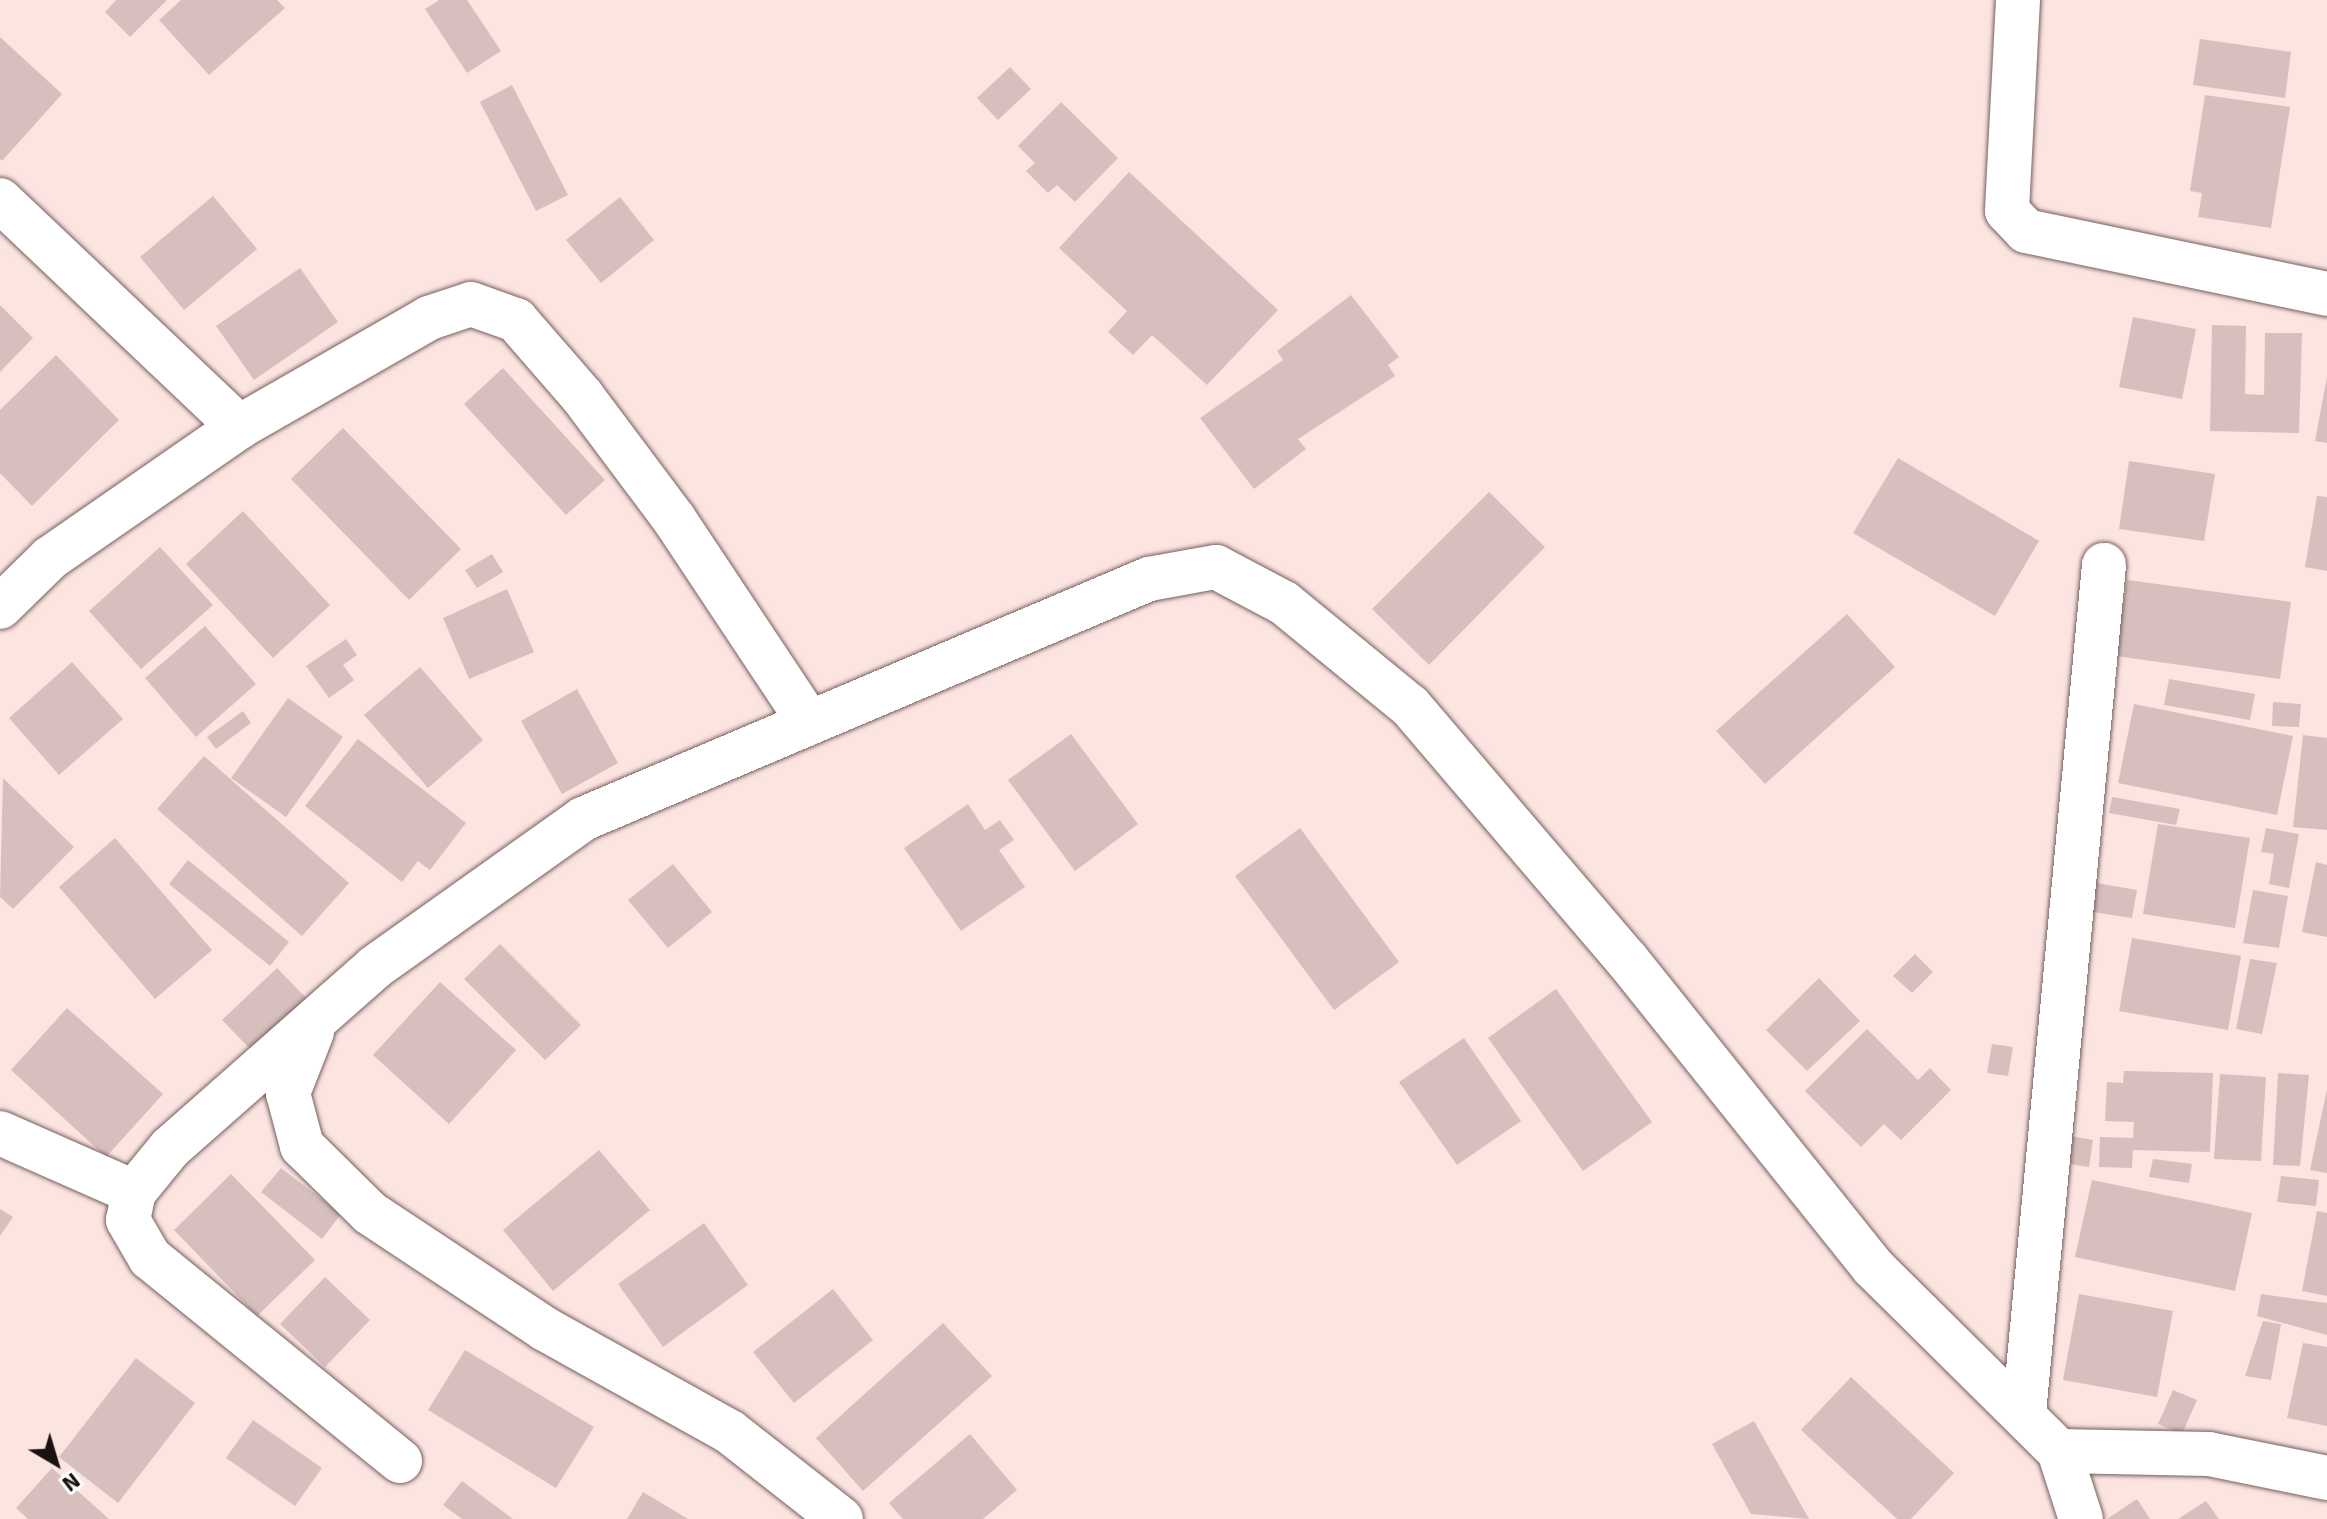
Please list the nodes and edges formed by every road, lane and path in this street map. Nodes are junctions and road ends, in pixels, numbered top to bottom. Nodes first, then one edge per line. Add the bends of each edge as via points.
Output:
1 (2018, 0) edge
2 (0, 200) edge
3 (2327, 294) edge
4 (239, 427) junction
5 (2104, 565) dead end
6 (0, 607) edge
7 (809, 722) junction
8 (315, 1026) junction
9 (0, 1133) edge
10 (134, 1192) junction
11 (2024, 1413) junction
12 (2059, 1451) junction
13 (400, 1461) dead end
14 (2327, 1478) edge
15 (832, 1515) edge
16 (2081, 1519) edge

1 - 3 street via 2007,211 2026,231
2 - 4 street
4 - 6 street via 50,558
4 - 7 street via 429,318 471,304 516,320 674,519
5 - 11 street
7 - 8 street via 583,819 375,967
7 - 11 street via 1149,579 1216,567 1284,603 1410,706 1627,960 1873,1267
8 - 10 street via 170,1148
8 - 15 street via 288,1093 302,1146 370,1213 545,1329 730,1432
9 - 10 street
10 - 13 street via 128,1220 150,1258
11 - 12 street
12 - 14 street via 2209,1454
12 - 16 street

